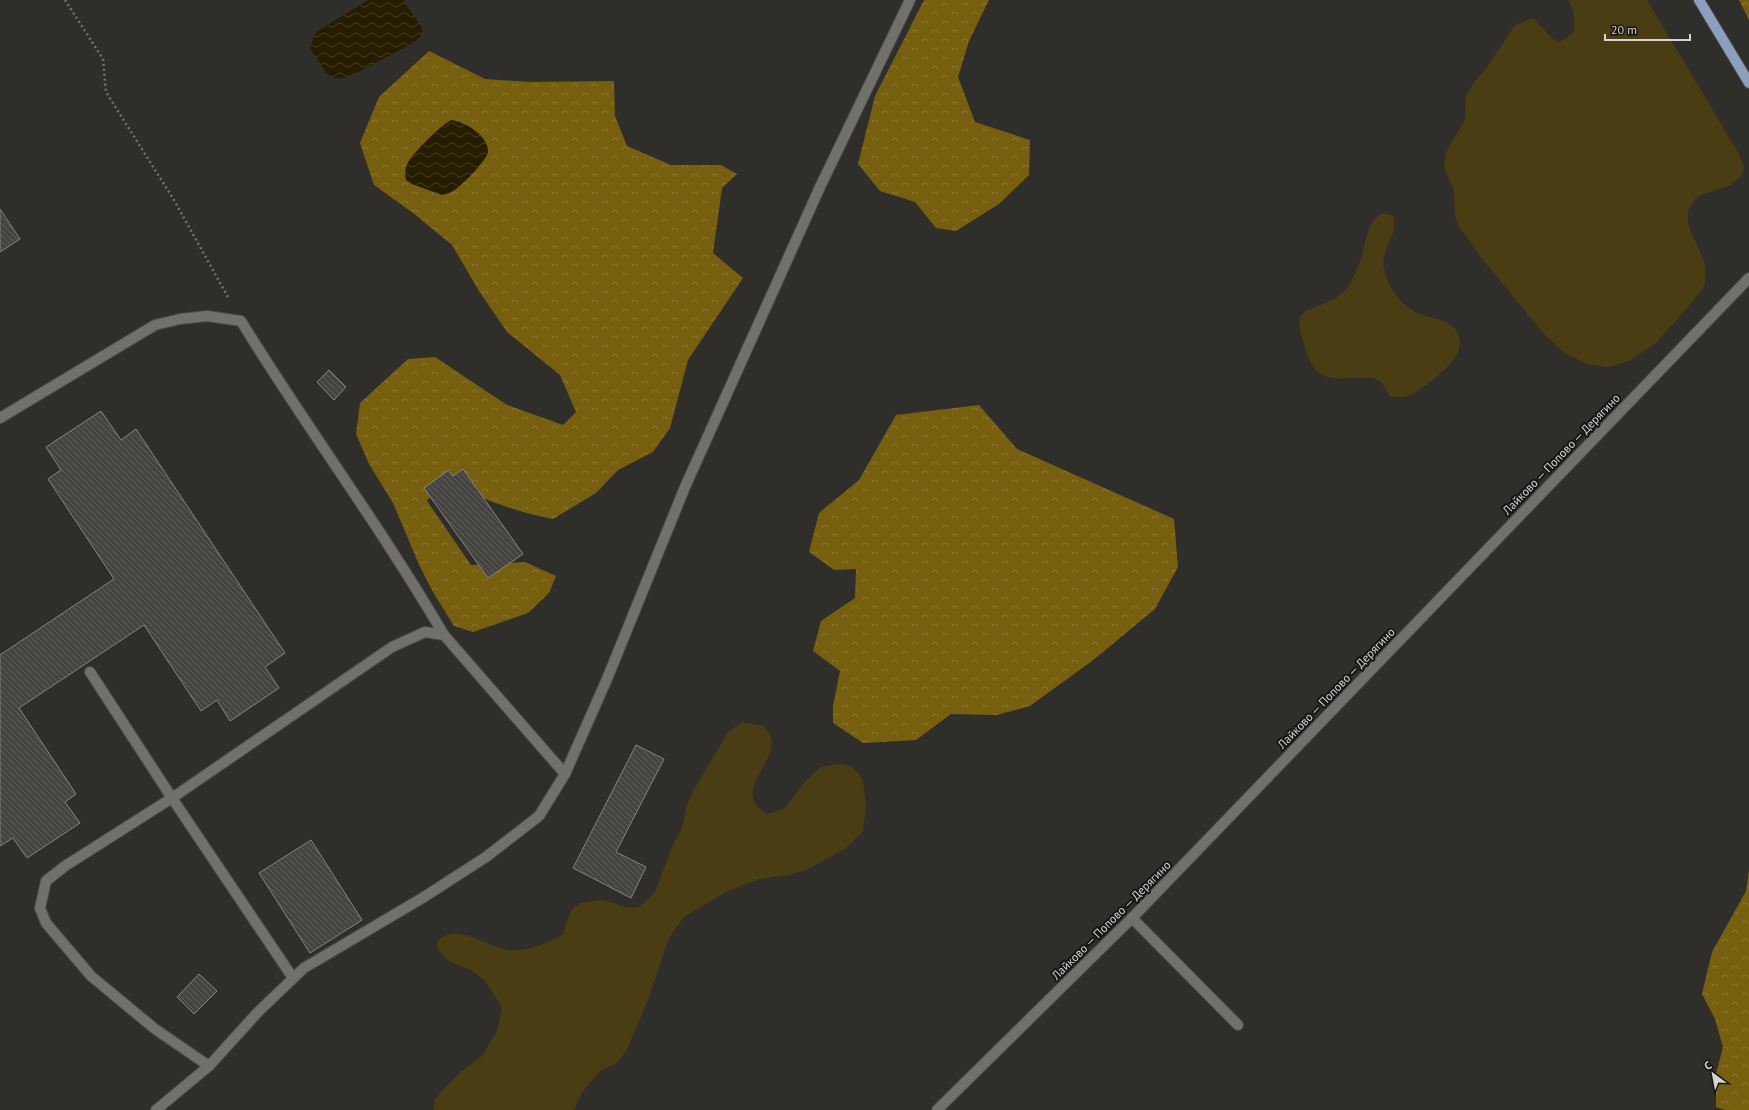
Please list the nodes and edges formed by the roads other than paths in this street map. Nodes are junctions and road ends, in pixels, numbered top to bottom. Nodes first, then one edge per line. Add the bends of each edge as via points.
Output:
1 (910, 0) edge
2 (1699, 0) edge
3 (1749, 83) edge
4 (1749, 278) edge
5 (0, 418) edge
6 (444, 636) junction
7 (90, 672) dead end
8 (564, 774) junction
9 (172, 798) junction
10 (1132, 918) junction
11 (293, 978) junction
12 (1238, 1025) dead end
13 (209, 1066) junction
14 (156, 1110) edge
15 (937, 1110) edge

1 - 8 street via 820,187 688,480 607,679
2 - 3 main road
4 - 10 street, Лайково — Попово — Дерягино
5 - 6 street via 156,325 207,316 241,320 266,362 418,591
6 - 8 street
6 - 9 street via 425,632 392,647
7 - 9 street
8 - 11 street via 538,816 486,857 304,968
9 - 11 street
9 - 13 street via 65,866 46,881 40,908 46,923 91,976 155,1029
10 - 12 street
10 - 15 street, Лайково — Попово — Дерягино
11 - 13 street
13 - 14 street

